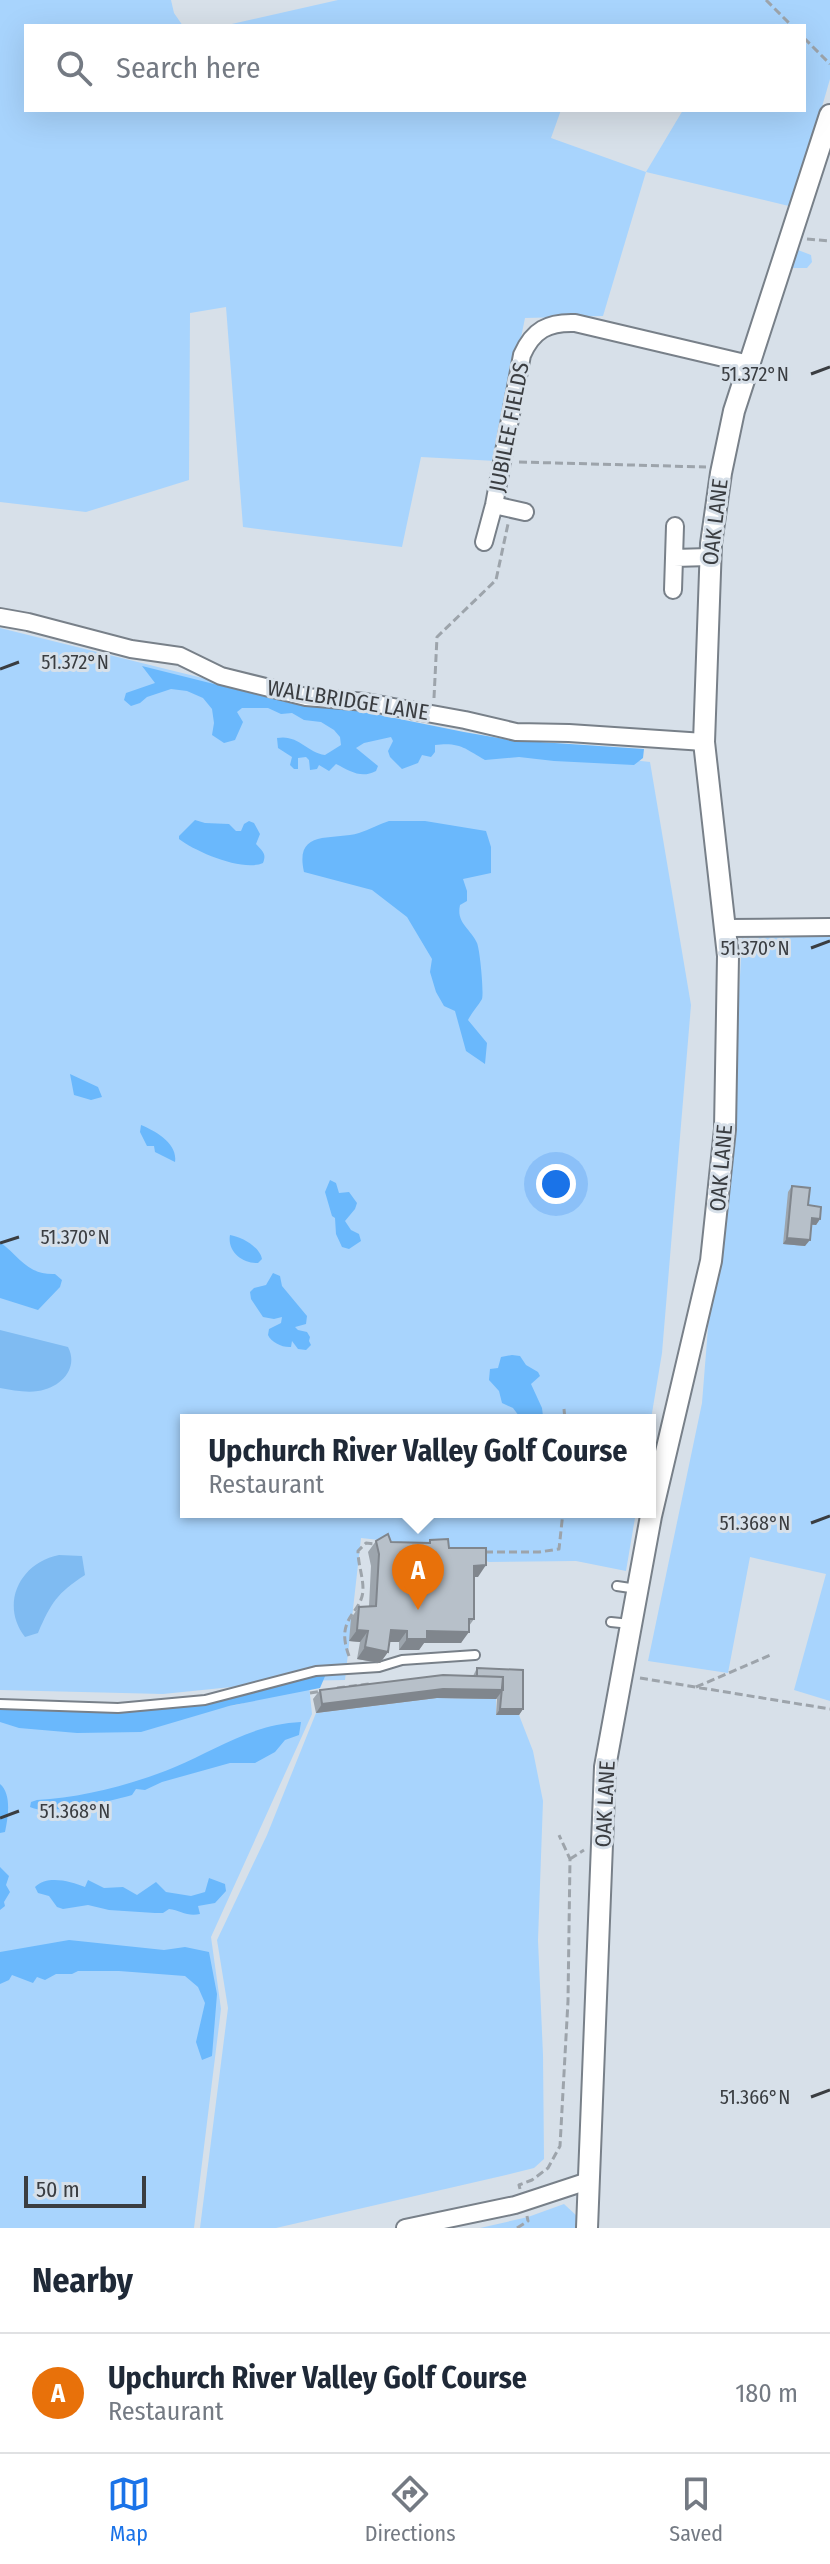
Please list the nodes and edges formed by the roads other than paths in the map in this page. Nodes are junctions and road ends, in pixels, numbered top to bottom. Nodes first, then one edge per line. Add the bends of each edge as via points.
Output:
1 (830, 115) edge
2 (749, 364) junction
3 (675, 526) dead end
4 (484, 542) dead end
5 (709, 557) junction
6 (674, 558) junction
7 (673, 590) dead end
8 (0, 617) edge
9 (704, 742) junction
10 (830, 927) edge
11 (727, 928) junction
12 (656, 1495) edge
13 (651, 1518) edge
14 (617, 1586) dead end
15 (638, 1589) junction
16 (475, 1655) dead end
17 (0, 1704) edge
18 (588, 2181) junction
19 (405, 2228) edge
20 (587, 2228) edge

1 - 2 street, OAK LANE
2 - 4 street, JUBILEE FIELDS via 575,323 555,323 533,334 522,355 510,509
2 - 5 street, OAK LANE via 722,468
3 - 6 street
5 - 6 street
5 - 9 street, OAK LANE
6 - 7 street
8 - 9 street, WALLBRIDGE LANE via 180,656 221,676 306,697 366,702 516,732
9 - 11 street, OAK LANE
10 - 11 street
11 - 12 street, OAK LANE via 725,1129 711,1261
13 - 15 street, OAK LANE
14 - 15 lane
15 - 18 street, OAK LANE via 621,1623 622,1675 605,1767
16 - 17 lane via 316,1671 205,1700 118,1708
18 - 19 street via 523,2202
18 - 20 street, OAK LANE

